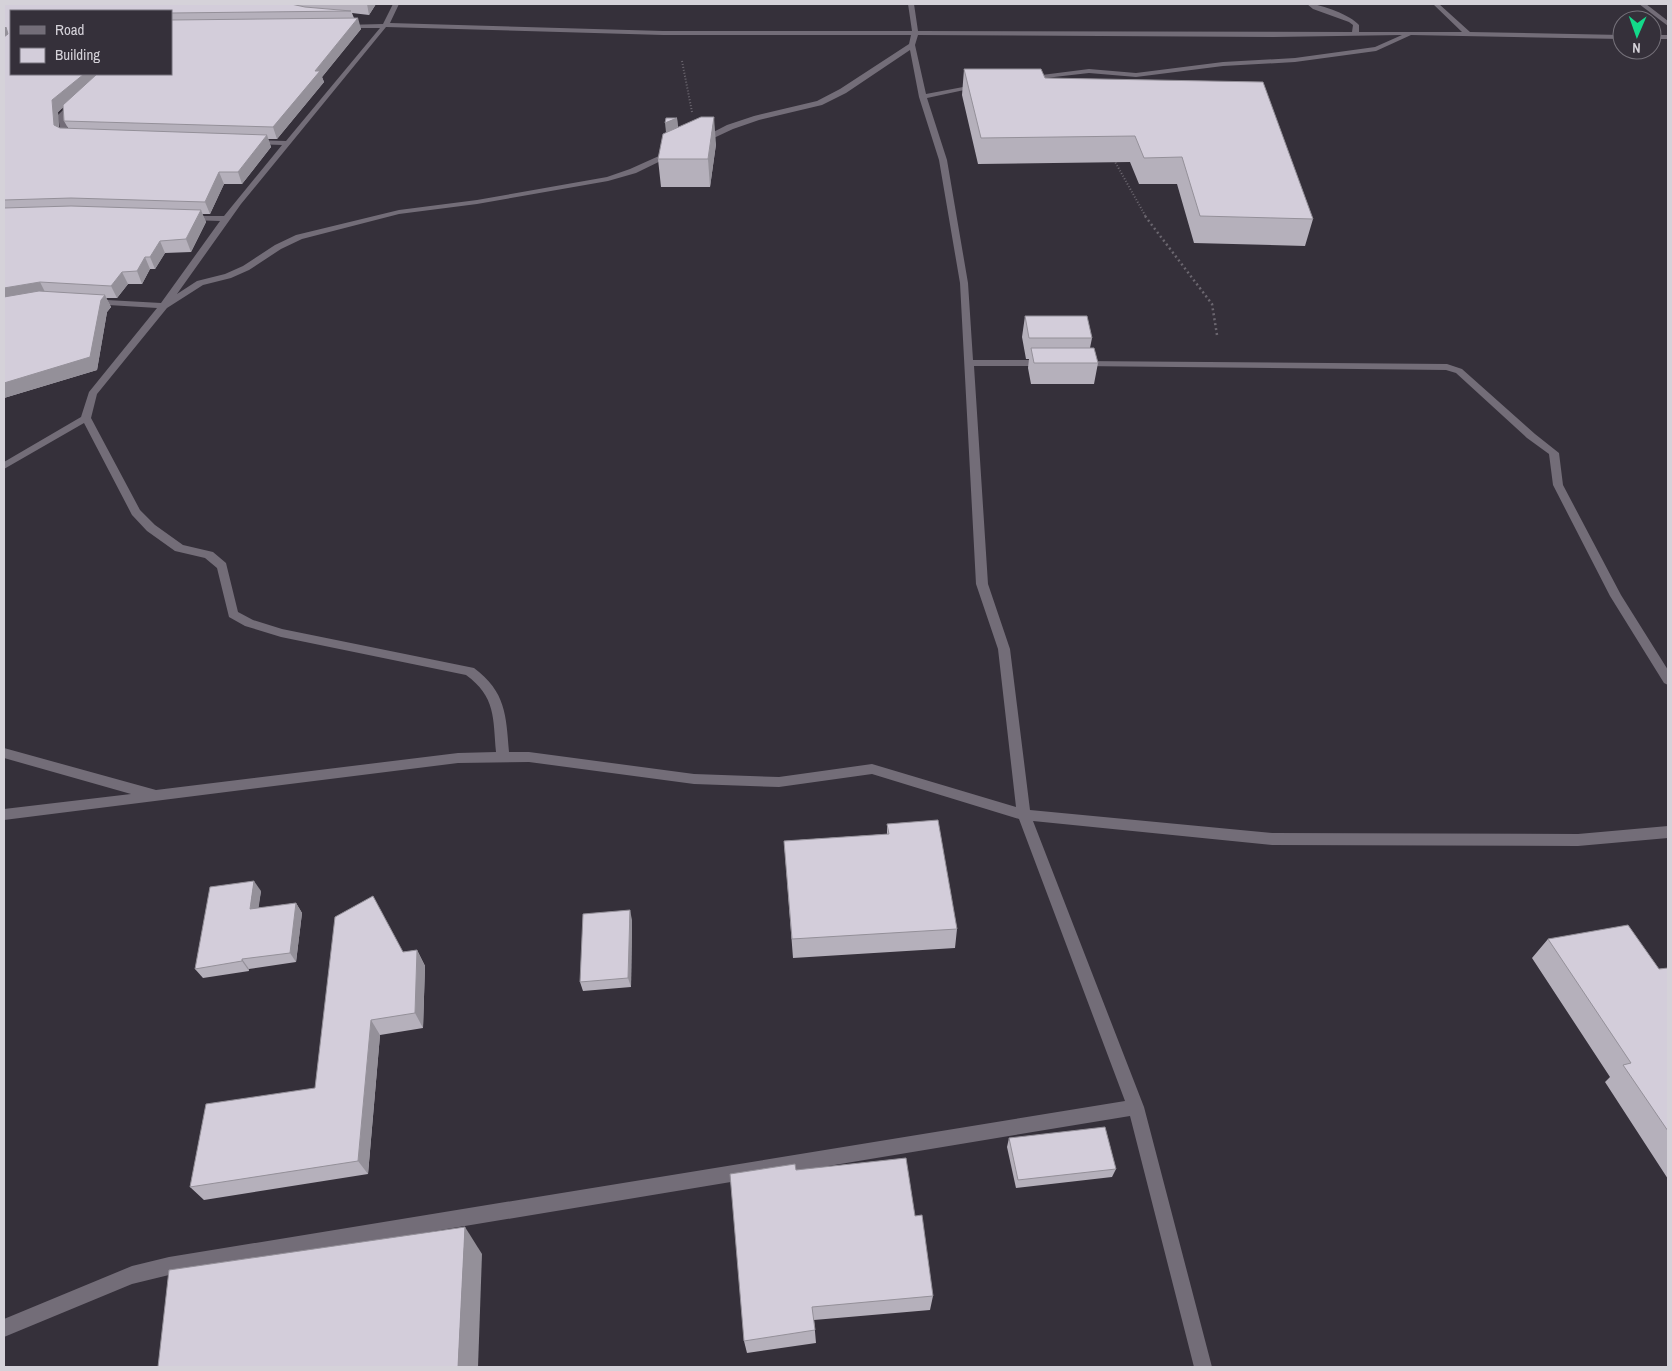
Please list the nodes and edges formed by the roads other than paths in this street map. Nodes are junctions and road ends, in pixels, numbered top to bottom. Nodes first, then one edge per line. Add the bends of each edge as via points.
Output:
1 (396, 4) edge
2 (911, 4) edge
3 (1310, 4) edge
4 (1436, 4) edge
5 (1642, 4) edge
6 (362, 18) dead end
7 (386, 23) junction
8 (1668, 24) edge
9 (338, 27) edge
10 (914, 32) junction
11 (1415, 32) junction
12 (1468, 34) junction
13 (1355, 35) junction
14 (1612, 36) edge
15 (912, 45) junction
16 (1015, 79) edge
17 (984, 85) edge
18 (82, 97) edge
19 (923, 97) junction
20 (84, 137) edge
21 (249, 142) edge
22 (288, 143) junction
23 (696, 143) edge
24 (677, 151) edge
25 (176, 217) edge
26 (225, 219) junction
27 (85, 301) edge
28 (164, 306) junction
29 (968, 363) junction
30 (86, 418) junction
31 (4, 466) edge
32 (1668, 680) edge
33 (4, 753) edge
34 (504, 757) junction
35 (156, 796) junction
36 (4, 815) edge
37 (1024, 815) junction
38 (1668, 832) edge
39 (1136, 1107) junction
40 (4, 1328) edge
41 (1203, 1367) edge

1 - 7 street
2 - 10 street
3 - 13 street via 1316,9 1352,20 1356,25
4 - 12 street
5 - 8 street
6 - 7 street
7 - 9 street
7 - 10 street via 674,32
7 - 22 street
10 - 13 street
10 - 15 street
11 - 12 street
11 - 13 street
11 - 16 street via 1376,49 1326,56 1136,75 1089,71
12 - 14 street
15 - 19 street
15 - 23 street via 843,91 818,103 757,118
17 - 19 street
18 - 20 street via 62,115 65,136
19 - 29 street via 942,160 964,283
21 - 22 street
22 - 26 street
24 - 28 street via 608,179 399,212 299,237 246,268 200,283
25 - 26 street
26 - 28 street
27 - 28 street
28 - 30 street via 92,394
29 - 32 street via 1448,368 1459,371 1554,453 1558,485 1616,596
29 - 37 street via 982,584 1004,649
30 - 31 street
30 - 34 street via 136,512 150,528 179,548 208,555 222,566 234,614 249,623 281,633 470,671 485,680 499,703
33 - 35 street
34 - 35 street via 458,758
34 - 37 street via 529,757 694,779 779,782 872,768
35 - 36 street
37 - 38 street via 1272,839 1578,840
37 - 39 street
39 - 40 street via 168,1266 132,1275
39 - 41 street

